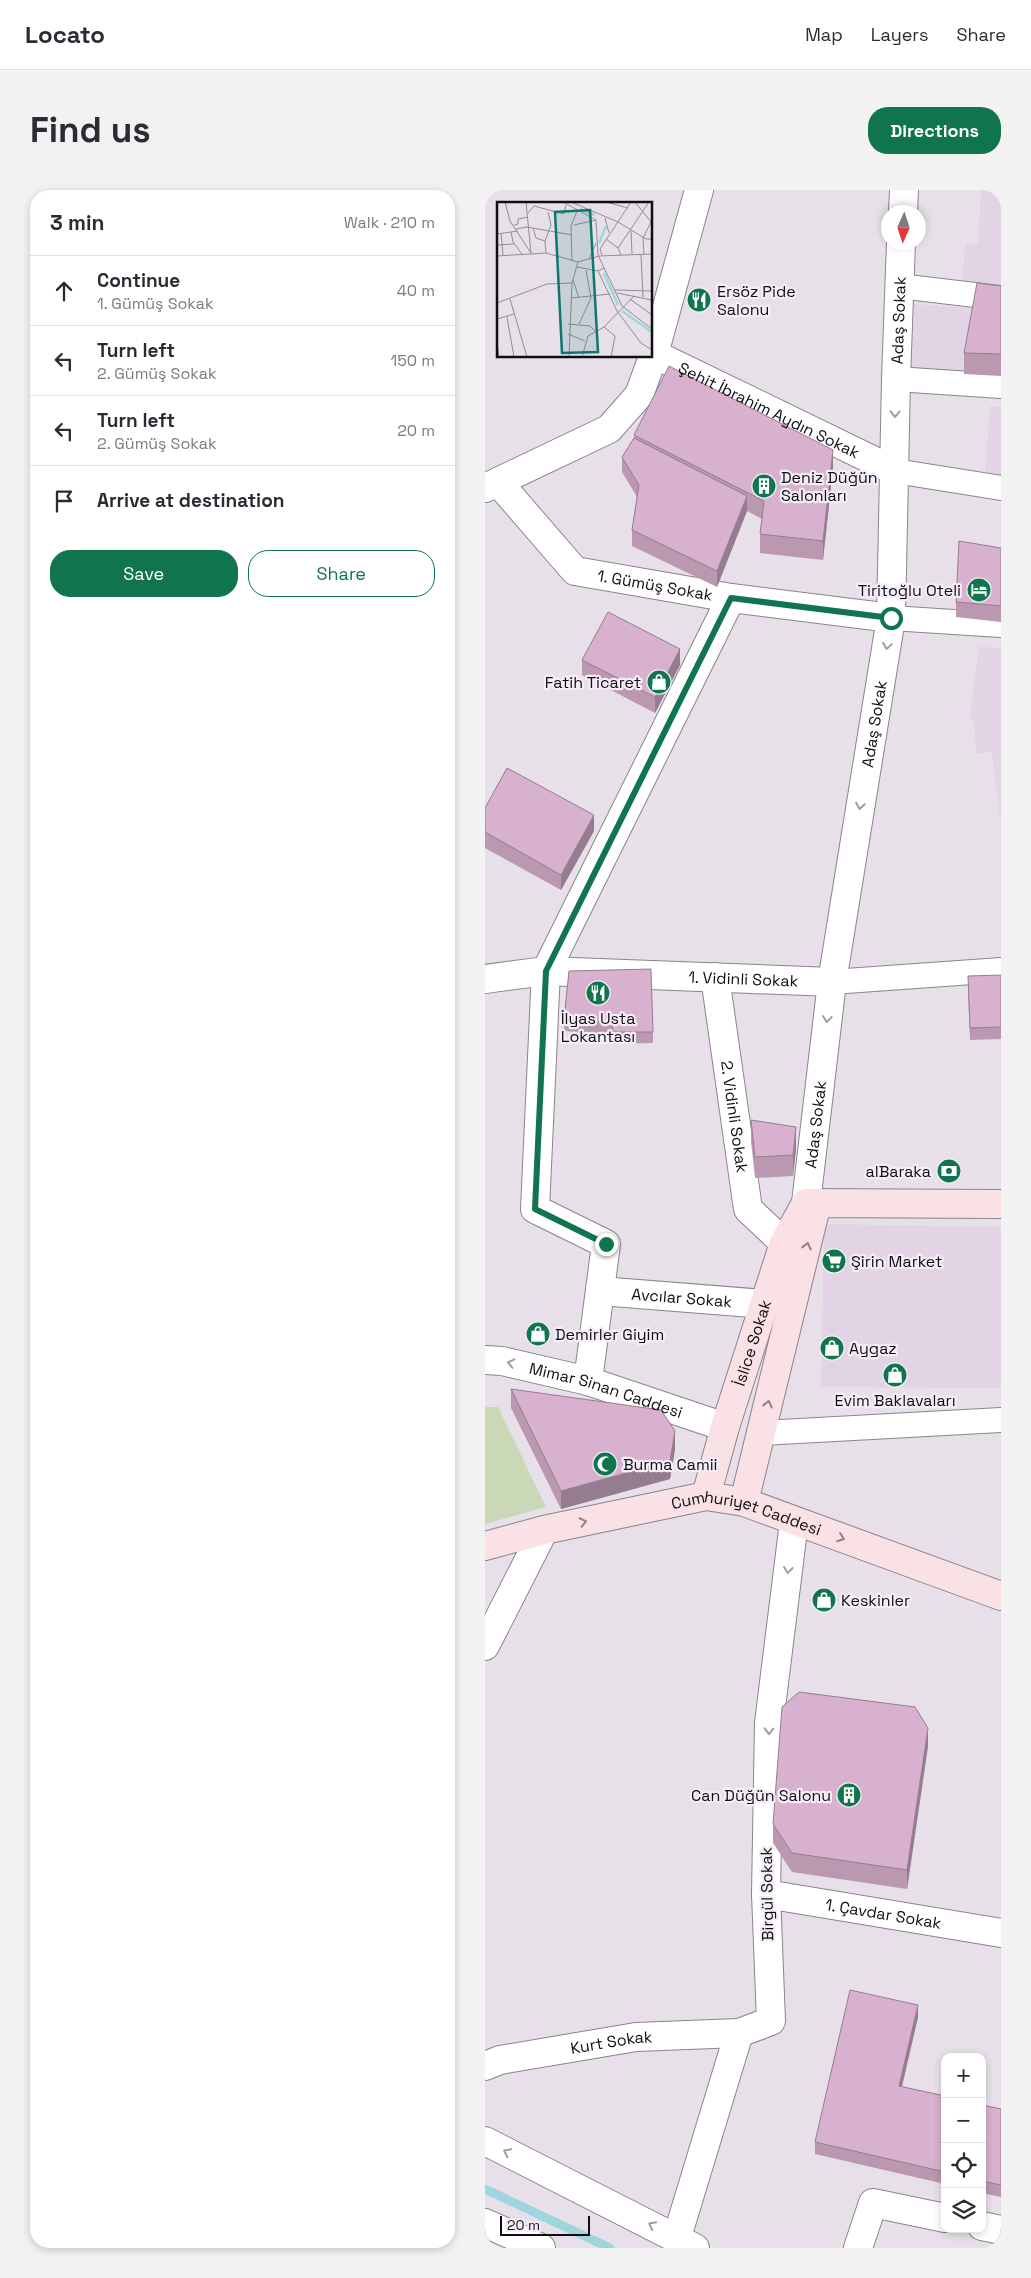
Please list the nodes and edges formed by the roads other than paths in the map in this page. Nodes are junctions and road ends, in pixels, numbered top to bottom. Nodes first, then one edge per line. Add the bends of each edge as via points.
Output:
1 (699, 190) edge
2 (904, 190) edge
3 (903, 205) edge
4 (901, 250) edge
5 (899, 286) junction
6 (1001, 298) edge
7 (654, 354) joint
8 (653, 358) edge
9 (896, 379) junction
10 (1001, 386) edge
11 (895, 471) junction
12 (491, 485) edge
13 (1001, 488) edge
14 (731, 598) junction
15 (891, 618) junction
16 (1001, 624) edge
17 (1001, 970) edge
18 (546, 971) junction
19 (715, 976) junction
20 (485, 979) edge
21 (832, 982) junction
22 (811, 1203) junction
23 (1001, 1204) edge
24 (784, 1243) junction
25 (600, 1291) junction
26 (765, 1304) junction
27 (485, 1360) edge
28 (588, 1381) junction
29 (1001, 1420) edge
30 (725, 1427) junction
31 (761, 1433) junction
32 (706, 1496) junction
33 (744, 1502) junction
34 (795, 1522) junction
35 (545, 1530) junction
36 (485, 1546) edge
37 (1001, 1596) edge
38 (485, 1646) edge
39 (765, 1894) junction
40 (1001, 1933) edge
41 (739, 2033) junction
42 (485, 2066) edge
43 (485, 2141) edge
44 (941, 2217) edge
45 (485, 2223) edge
46 (986, 2227) edge
47 (1001, 2230) edge
48 (686, 2243) edge
49 (541, 2248) edge
50 (858, 2248) edge

1 - 7 street
2 - 3 street
4 - 5 street, Adaş Sokak
5 - 6 street
5 - 9 street, Adaş Sokak
7 - 11 street, Şehit İbrahim Aydın Sokak
8 - 12 street via 639,395 609,429
9 - 10 street
9 -> 11 street, Adaş Sokak
11 - 13 street, Şehit İbrahim Aydın Sokak
11 - 15 street, Adaş Sokak
12 - 14 street, 1. Gümüş Sokak via 575,571
14 - 15 street, 1. Gümüş Sokak
14 - 18 street
15 - 16 street, 1. Gümüş Sokak
15 -> 21 street, Adaş Sokak
17 - 21 street, 1. Vidinli Sokak
18 - 19 street, 1. Vidinli Sokak
18 - 20 street, 1. Vidinli Sokak
18 - 25 street via 535,1209 606,1244
19 - 21 street, 1. Vidinli Sokak
19 - 24 street, 2. Vidinli Sokak via 748,1209
21 -> 22 street, Adaş Sokak
22 - 23 main road
22 - 24 main road, İslice Sokak
31 -> 22 main road, İslice Sokak
24 - 26 main road, İslice Sokak
25 - 26 street, Avcılar Sokak
25 - 28 street
26 - 30 main road, İslice Sokak
28 -> 27 street, Mimar Sinan Caddesi
28 - 30 street, Mimar Sinan Caddesi
29 - 31 street
30 - 31 main road
30 - 32 main road, İslice Sokak
31 - 33 main road, İslice Sokak
32 - 33 main road, Cumhuriyet Caddesi
35 -> 32 main road, Cumhuriyet Caddesi
33 - 34 main road, Cumhuriyet Caddesi
34 -> 37 main road, Cumhuriyet Caddesi
34 -> 39 street, Birgül Sokak via 769,1724
35 - 36 main road, Cumhuriyet Caddesi
35 - 38 street
39 - 40 street, 1. Çavdar Sokak
39 - 41 street, Birgül Sokak via 771,2021
41 - 42 street, Kurt Sokak via 636,2037 500,2060
41 - 48 street
48 -> 43 street
44 - 50 street via 873,2203
45 - 49 street
46 - 47 street

